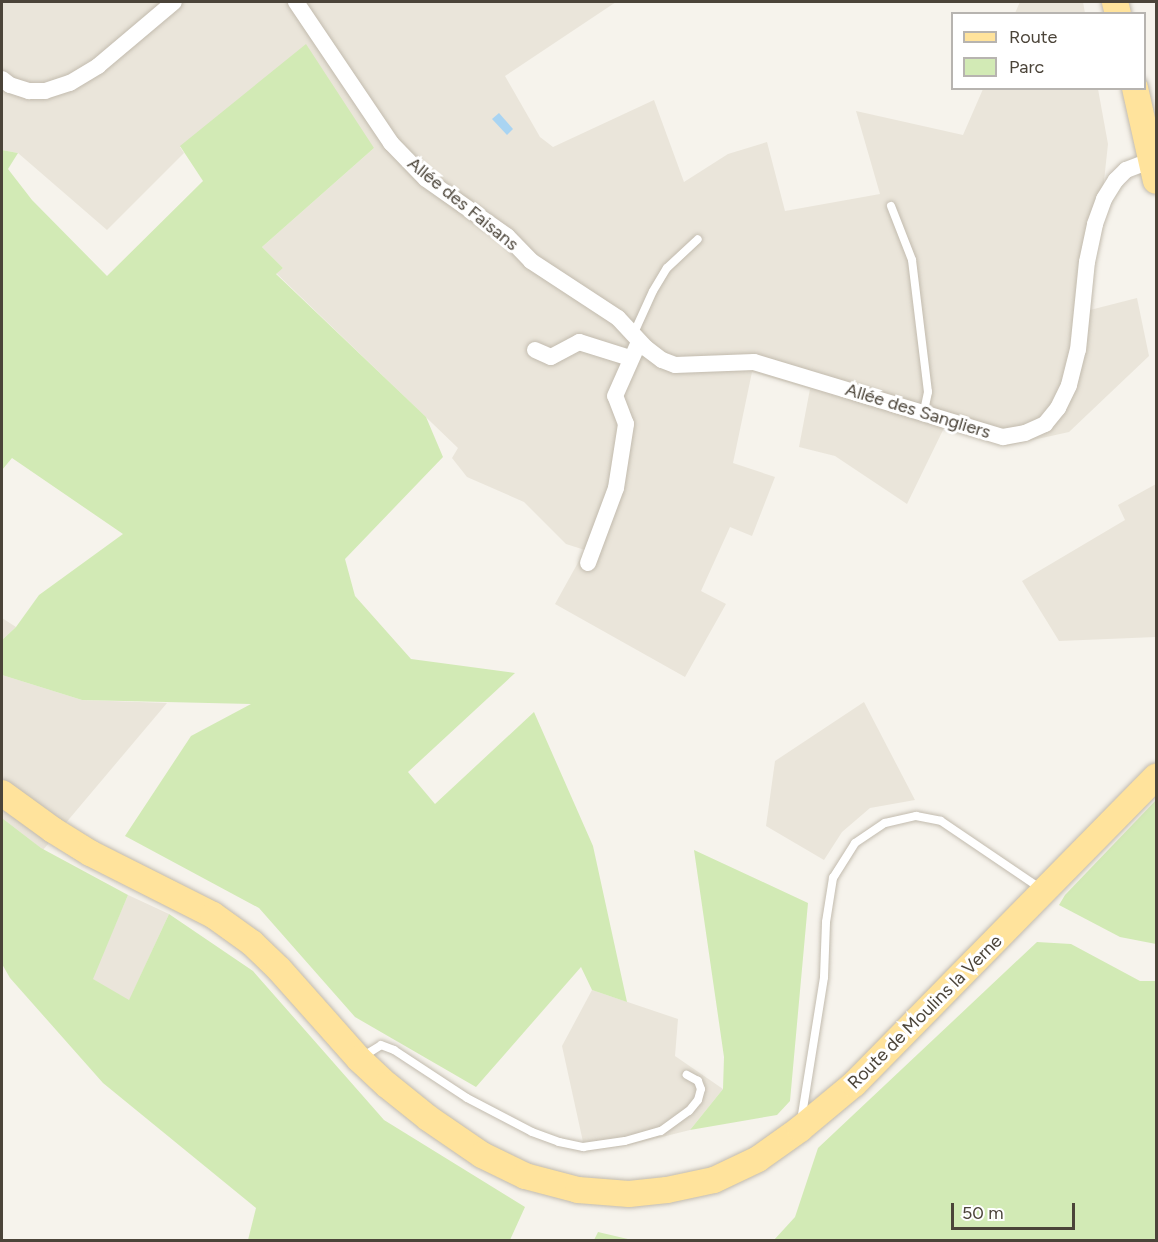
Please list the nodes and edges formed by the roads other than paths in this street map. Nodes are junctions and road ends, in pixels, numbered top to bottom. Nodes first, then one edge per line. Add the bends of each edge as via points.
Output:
1 (174, 2) edge
2 (296, 2) edge
3 (2, 79) edge
4 (1135, 90) edge
5 (1154, 171) edge
6 (891, 206) dead end
7 (698, 239) dead end
8 (618, 318) joint
9 (636, 338) junction
10 (535, 350) dead end
11 (630, 358) junction
12 (924, 411) junction
13 (588, 563) dead end
14 (1156, 777) edge
15 (2, 793) edge
16 (1046, 892) junction
17 (358, 1059) junction
18 (687, 1075) dead end
19 (800, 1129) junction

1 - 3 street via 98,66 70,83 45,91 29,91
2 - 8 street, Allée des Faisans via 391,143 426,179 507,236 531,261
4 - 5 main road
5 - 12 street, Allée des Sangliers via 1126,170 1104,199 1087,262 1078,350 1069,385 1045,424 1003,437
6 - 12 lane via 912,260 928,392
7 - 9 lane via 667,268 653,291
8 - 9 street, Allée des Sangliers
9 - 11 street
9 - 12 street, Allée des Sangliers via 662,360 675,365 754,363
10 - 11 street via 551,357 579,342
11 - 13 street via 615,396 626,424 616,488
14 - 16 main road, Route de Moulins la Verne
15 - 17 main road, Route de Moulins la Verne via 90,853 213,915 252,943
16 - 19 main road, Route de Moulins la Verne via 854,1084
16 - 19 lane via 941,821 916,816 885,823 855,843 834,878 826,922 824,977
17 - 18 lane via 381,1046 394,1050 467,1098 532,1132 583,1147 661,1131 698,1100 698,1082
17 - 19 main road, Route de Moulins la Verne via 428,1118 482,1155 525,1176 578,1190 629,1194 714,1180 758,1159

